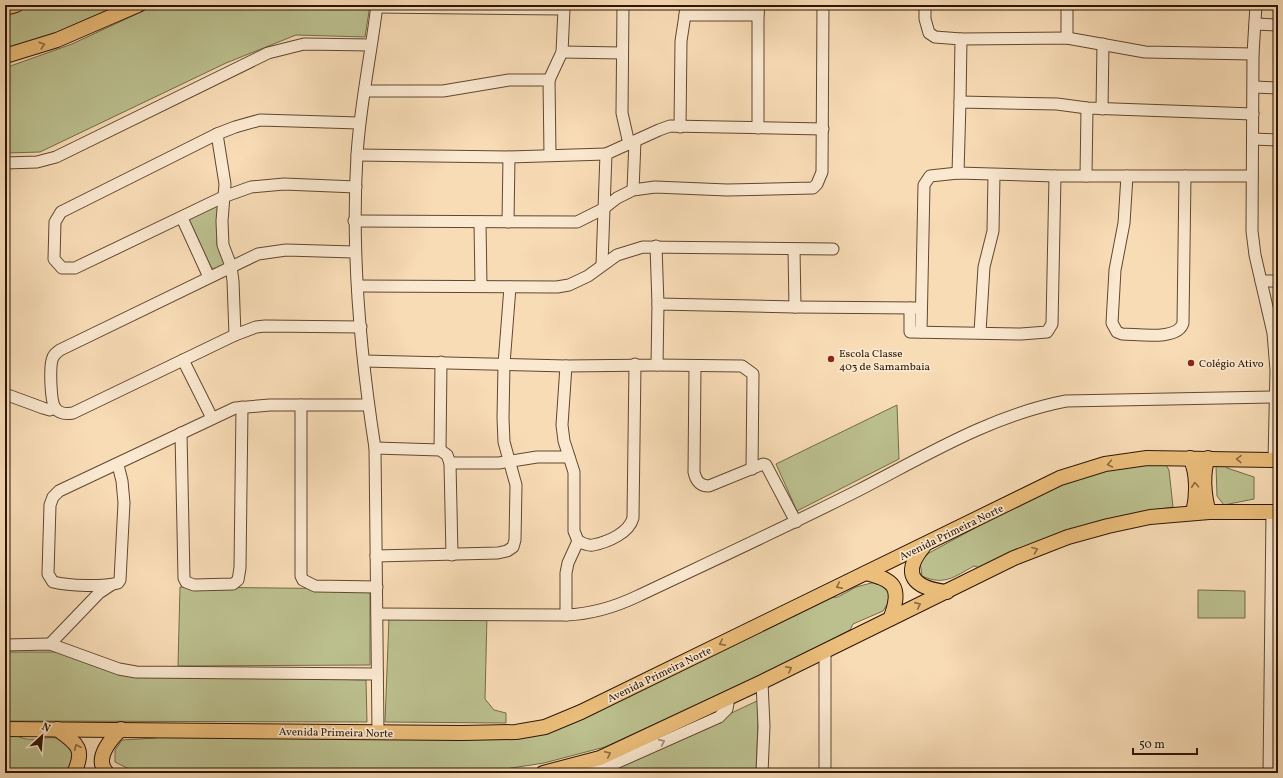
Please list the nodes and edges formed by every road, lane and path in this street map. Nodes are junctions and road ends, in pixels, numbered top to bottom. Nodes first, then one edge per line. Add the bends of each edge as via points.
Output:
1 (16, 5) edge
2 (138, 5) edge
3 (623, 5) edge
4 (823, 5) edge
5 (925, 5) edge
6 (1067, 5) edge
7 (1256, 5) edge
8 (376, 6) edge
9 (564, 7) edge
10 (5, 8) edge
11 (686, 10) edge
12 (758, 10) edge
13 (1255, 24) junction
14 (1278, 25) edge
15 (1067, 38) junction
16 (962, 39) junction
17 (370, 44) junction
18 (1103, 44) junction
19 (562, 52) junction
20 (622, 53) junction
21 (1253, 54) junction
22 (5, 56) edge
23 (549, 80) junction
24 (1254, 87) junction
25 (1278, 88) edge
26 (365, 91) junction
27 (960, 102) junction
28 (1087, 108) junction
29 (1102, 109) junction
30 (1253, 114) junction
31 (360, 123) junction
32 (680, 127) junction
33 (758, 128) junction
34 (823, 129) junction
35 (217, 134) junction
36 (1253, 139) junction
37 (1278, 140) edge
38 (632, 142) junction
39 (606, 154) junction
40 (356, 155) junction
41 (550, 155) junction
42 (509, 157) junction
43 (5, 164) edge
44 (958, 173) junction
45 (994, 175) junction
46 (1055, 176) junction
47 (1086, 176) junction
48 (1127, 176) junction
49 (1185, 176) junction
50 (1252, 176) junction
51 (356, 187) junction
52 (633, 190) junction
53 (224, 197) junction
54 (603, 209) junction
55 (182, 218) junction
56 (354, 221) junction
57 (480, 222) junction
58 (508, 222) junction
59 (656, 246) junction
60 (794, 249) junction
61 (833, 249) dead end
62 (354, 252) junction
63 (602, 264) junction
64 (231, 266) junction
65 (210, 277) junction
66 (1261, 281) junction
67 (1278, 281) edge
68 (358, 286) junction
69 (481, 286) junction
70 (510, 287) junction
71 (658, 304) junction
72 (795, 307) junction
73 (916, 308) junction
74 (361, 327) junction
75 (980, 332) junction
76 (1276, 333) edge
77 (235, 335) junction
78 (183, 360) junction
79 (364, 361) junction
80 (441, 362) junction
81 (504, 364) junction
82 (635, 364) junction
83 (657, 365) junction
84 (566, 366) junction
85 (695, 367) junction
86 (1277, 370) edge
87 (5, 394) edge
88 (1274, 398) junction
89 (301, 405) junction
90 (368, 406) junction
91 (55, 408) junction
92 (242, 408) junction
93 (212, 418) junction
94 (181, 433) junction
95 (375, 448) junction
96 (440, 450) junction
97 (569, 457) junction
98 (1190, 458) junction
99 (1208, 458) junction
100 (1276, 460) edge
101 (510, 461) junction
102 (450, 463) junction
103 (118, 465) junction
104 (752, 469) junction
105 (1209, 512) junction
106 (1275, 512) edge
107 (1193, 514) junction
108 (796, 522) junction
109 (578, 541) junction
110 (924, 545) junction
111 (452, 554) junction
112 (376, 556) junction
113 (866, 573) junction
114 (113, 584) junction
115 (377, 587) junction
116 (947, 592) junction
117 (377, 614) junction
118 (566, 615) junction
119 (890, 617) junction
120 (50, 644) junction
121 (5, 645) edge
122 (825, 651) junction
123 (377, 674) junction
124 (762, 682) junction
125 (729, 697) junction
126 (5, 729) edge
127 (57, 729) junction
128 (121, 729) junction
129 (378, 732) junction
130 (74, 773) edge
131 (107, 773) edge
132 (544, 773) edge
133 (587, 773) edge
134 (762, 773) edge
135 (825, 773) edge
136 (1269, 773) edge

1 - 10 main road
22 -> 2 main road via 57,40
3 - 20 street
4 - 34 street
5 - 16 street via 929,33
6 - 15 street
7 - 13 street
8 - 9 street
8 - 17 street
9 - 19 street
11 - 12 street
11 - 32 street via 681,41
12 - 33 street
13 - 14 street
13 - 21 street
15 - 16 street
15 - 18 street
16 - 27 street
17 - 26 street
17 - 43 street via 304,44 268,53 56,157 37,162
18 - 21 street via 1145,52
18 - 29 street
19 - 20 street
19 - 23 street
20 - 38 street via 622,113 624,128
21 - 24 street
23 - 26 street via 508,80 443,91
23 - 41 street
24 - 25 street
24 - 30 street
26 - 31 street
27 - 28 street via 1057,104
27 - 44 street
28 - 29 street
28 - 47 street
29 - 30 street
30 - 36 street
31 - 35 street via 260,120 235,126
31 - 40 street
32 - 33 street
32 - 38 street via 670,126
33 - 34 street
34 - 52 street via 822,172 813,188
35 - 53 street via 225,184
35 - 55 street via 61,212 55,222 54,259 62,268 75,268
36 - 37 street
36 - 50 street
38 - 39 street
38 - 52 street
39 - 41 street
39 - 54 street
40 - 42 street
40 - 51 street
41 - 42 street
42 - 58 street
44 - 45 street
44 - 73 street via 930,176 924,185
45 - 46 street
45 - 75 street via 993,231 984,267
46 - 47 street
46 - 75 street via 1051,329 1047,332 1034,333
47 - 48 street
48 - 49 street
48 - 49 street via 1124,223 1115,270 1112,323 1117,332 1122,334 1170,335 1178,332 1183,323
49 - 50 street
50 - 66 street via 1252,231
51 - 53 street via 284,184 251,187
51 - 56 street
52 - 54 street
53 - 55 street
53 - 64 street via 223,245
54 - 58 street via 577,222
54 - 63 street
55 - 65 street
56 - 57 street
56 - 62 street
57 - 58 street
57 - 69 street
59 - 60 street
59 - 63 street via 630,250
59 - 71 street
60 - 61 street
60 - 72 street
62 - 64 street via 271,251
62 - 68 street
63 - 70 street via 588,276 569,285 557,288
64 - 65 street
64 - 77 street
65 - 91 street via 56,353 52,362 52,401
66 - 67 street
66 - 76 street
68 - 69 street
68 - 74 street
69 - 70 street
70 - 81 street
71 - 72 street
71 - 83 street
72 - 73 street
73 - 75 street via 922,332
74 - 77 street via 265,326
74 - 79 street
76 - 86 street
77 - 78 street
78 - 91 street via 74,414 66,414
78 - 93 street
79 - 80 street
79 - 90 street
80 - 81 street
80 - 96 street
81 - 84 street
81 - 101 street via 504,442
82 - 83 street
82 - 84 street
82 - 109 street via 631,526 620,535 592,545
83 - 85 street
84 - 97 street via 562,425
85 - 104 street via 742,366 753,374
85 - 104 street via 696,478 699,483 709,486
86 - 88 street
87 - 91 street via 50,410
88 - 100 street
88 - 108 street via 1066,401 1034,408 988,425
89 - 90 street
89 - 92 street
89 - 115 street via 302,576 315,586
90 - 95 street
92 - 93 street
92 - 94 street via 240,568 238,580 233,584 194,585 186,582 184,578
93 - 94 street
94 - 103 street
95 - 96 street
95 - 112 street
96 - 102 street
97 - 101 street via 537,457
97 - 109 street via 574,472 574,531
98 - 99 main road, Avenida Primeira Norte
107 -> 98 main road via 1196,502 1194,465
98 -> 110 main road, Avenida Primeira Norte via 1147,458 1105,464 1060,478
100 -> 99 main road, Avenida Primeira Norte
99 - 105 main road via 1205,466 1206,503
101 - 102 street
101 - 111 street via 516,485 513,547 498,553
102 - 111 street
103 - 114 street via 124,494 124,522 121,577 118,583
103 - 114 street via 59,491 50,506 48,574 53,582
104 - 108 street via 763,464 769,467
105 - 106 main road
105 - 107 main road
106 - 136 street
116 -> 107 main road via 1014,558 1068,537 1150,517
108 - 118 street via 620,604 591,612
109 - 118 street via 566,573
110 - 113 main road, Avenida Primeira Norte
110 - 116 main road via 915,556 912,565 914,578 925,587
111 - 112 street
112 - 115 street
113 - 119 main road via 882,577 890,582 895,590 896,599
113 -> 129 main road, Avenida Primeira Norte via 581,712 545,727 516,732
114 - 120 street via 99,593
115 - 117 street
119 -> 116 main road
117 - 118 street
117 - 123 street
119 - 122 main road
120 - 121 street
120 - 123 street via 119,669 136,672
124 -> 122 main road
122 - 135 street
123 - 129 street
124 - 125 main road
124 - 134 street
132 -> 125 main road via 600,758
133 -> 125 street via 609,766 719,717 727,709
126 - 127 main road, Avenida Primeira Norte
127 - 128 main road, Avenida Primeira Norte
130 -> 127 main road via 80,752 71,738
128 - 129 main road, Avenida Primeira Norte
128 - 131 main road via 107,744 102,762

